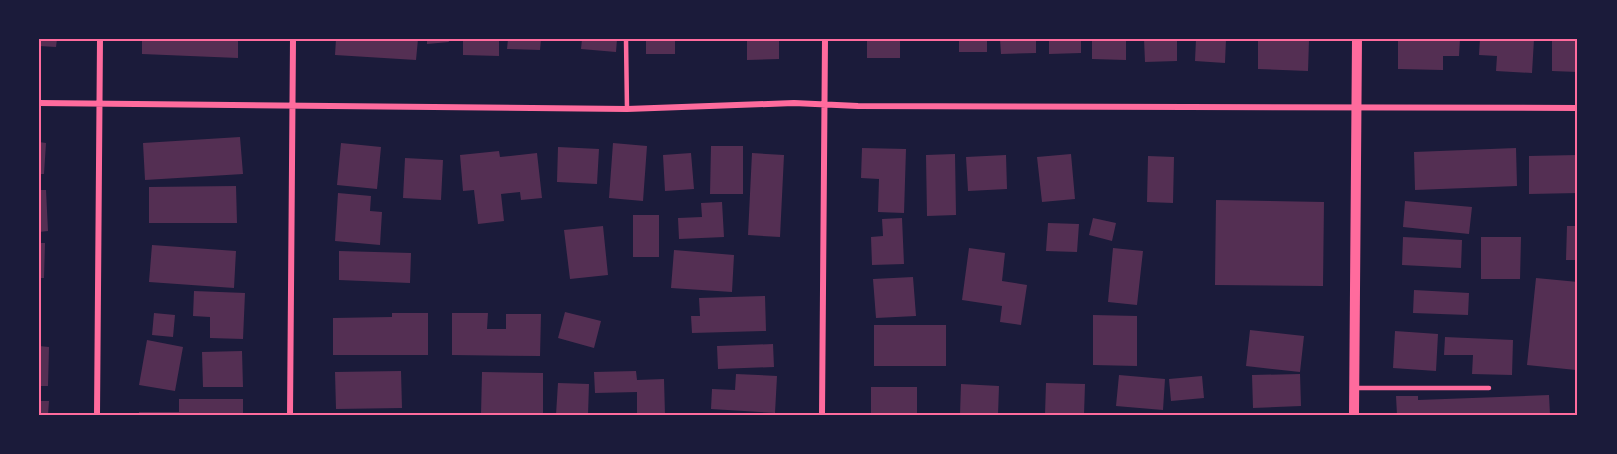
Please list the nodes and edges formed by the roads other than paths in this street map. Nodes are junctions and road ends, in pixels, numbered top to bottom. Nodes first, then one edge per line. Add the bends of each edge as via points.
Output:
1 (100, 39) edge
2 (293, 39) edge
3 (626, 39) edge
4 (825, 39) edge
5 (1357, 39) edge
6 (39, 102) edge
7 (99, 104) junction
8 (824, 104) junction
9 (292, 106) junction
10 (1356, 108) junction
11 (1578, 108) edge
12 (627, 109) junction
13 (1354, 388) junction
14 (1489, 388) dead end
15 (97, 415) edge
16 (290, 415) edge
17 (822, 415) edge
18 (1354, 415) edge

1 - 7 street
2 - 9 street
3 - 12 lane
4 - 8 street
5 - 10 street
6 - 7 street
7 - 9 street
7 - 15 street
8 - 10 street
8 - 12 street
8 - 17 street
9 - 12 street
9 - 16 street
10 - 11 street
10 - 13 street
13 - 14 lane
13 - 18 street

